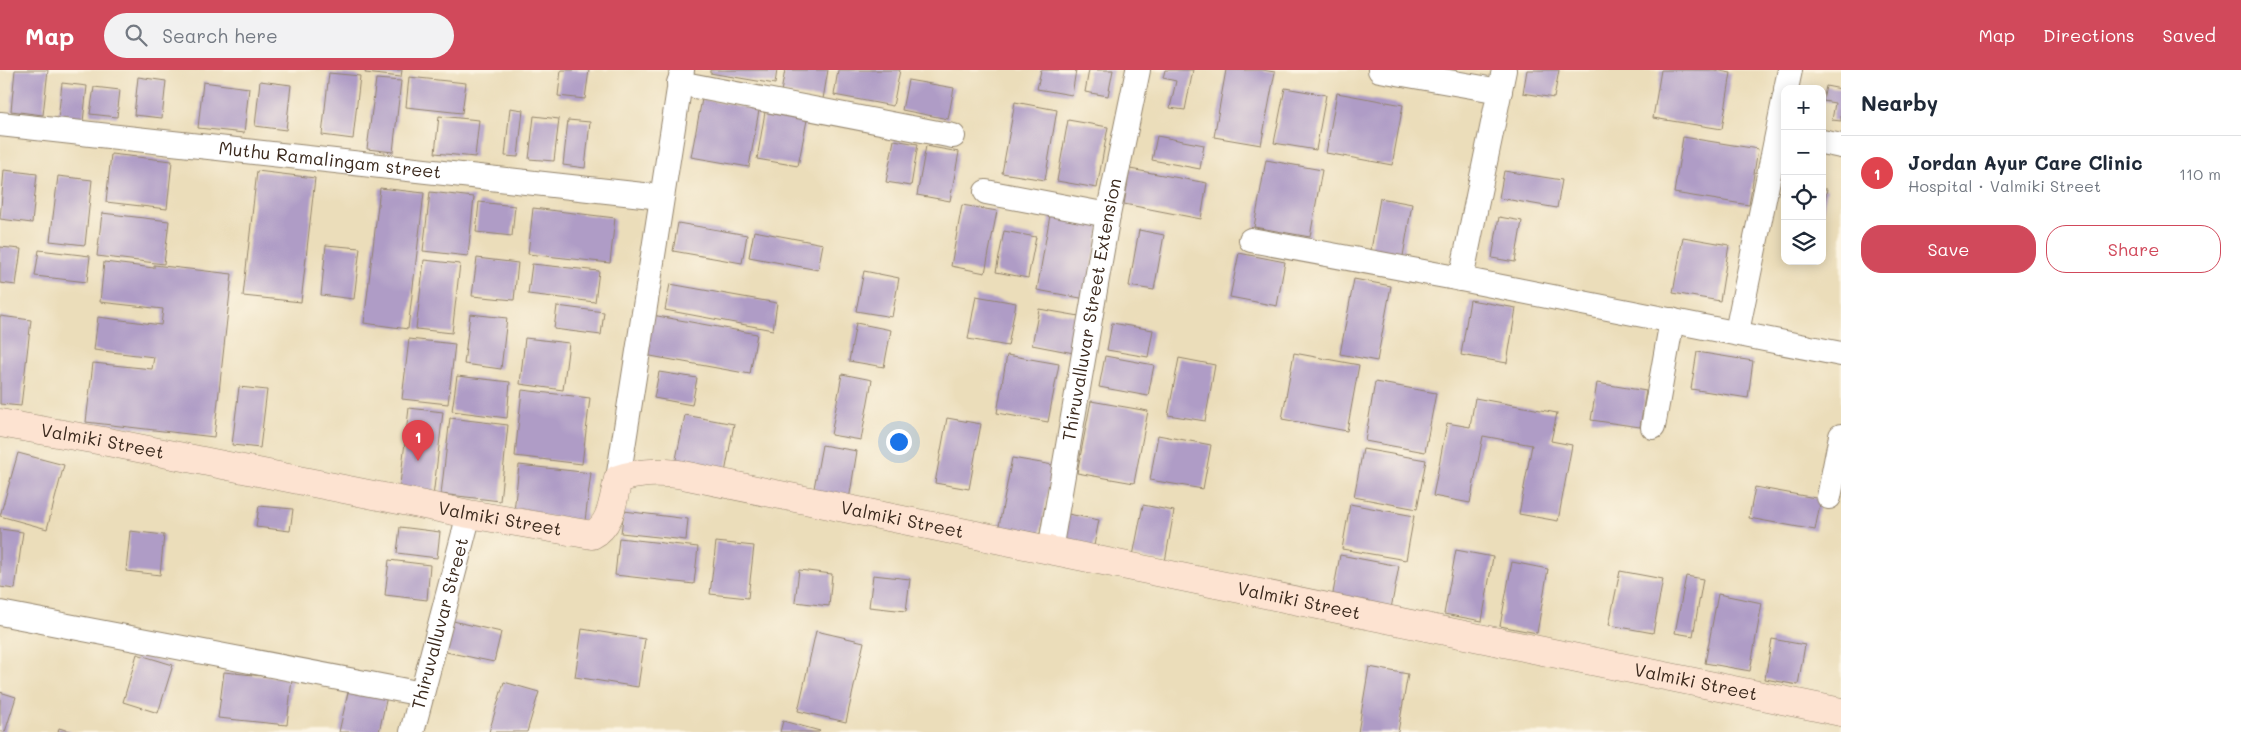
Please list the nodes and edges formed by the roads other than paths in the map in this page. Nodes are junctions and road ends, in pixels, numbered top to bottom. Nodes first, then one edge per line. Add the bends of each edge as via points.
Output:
1 (1138, 70) edge
2 (1380, 70) edge
3 (1790, 70) edge
4 (681, 77) edge
5 (1502, 80) edge
6 (1787, 85) edge
7 (0, 124) edge
8 (1781, 133) edge
9 (953, 136) dead end
10 (1826, 143) edge
11 (1841, 146) edge
12 (986, 192) dead end
13 (661, 197) junction
14 (1108, 215) junction
15 (1251, 240) dead end
16 (1461, 279) junction
17 (1672, 320) junction
18 (1738, 332) junction
19 (1841, 354) edge
20 (0, 423) edge
21 (1653, 427) dead end
22 (1841, 436) edge
23 (618, 479) junction
24 (1829, 497) dead end
25 (468, 514) junction
26 (1050, 550) junction
27 (0, 613) edge
28 (422, 694) junction
29 (1841, 712) edge
30 (415, 731) edge

1 - 14 street, Thiruvalluvar Street Extension
2 - 5 street
3 - 6 street
4 - 9 street
4 - 13 street
5 - 16 street
7 - 13 street, Muthu Ramalingam street
8 - 18 street
10 - 11 street
12 - 14 street
13 - 23 street
14 - 26 street, Thiruvalluvar Street Extension
15 - 16 street
16 - 17 street
17 - 18 street
17 - 21 street
18 - 19 street
20 - 25 street, Valmiki Street
22 - 24 street
23 - 25 street, Valmiki Street via 607,521 601,531 592,536
23 - 26 street, Valmiki Street via 635,473 678,474
25 - 28 street, Thiruvalluvar Street
26 - 29 street, Valmiki Street
27 - 28 street
28 - 30 street, Thiruvalluvar Street

